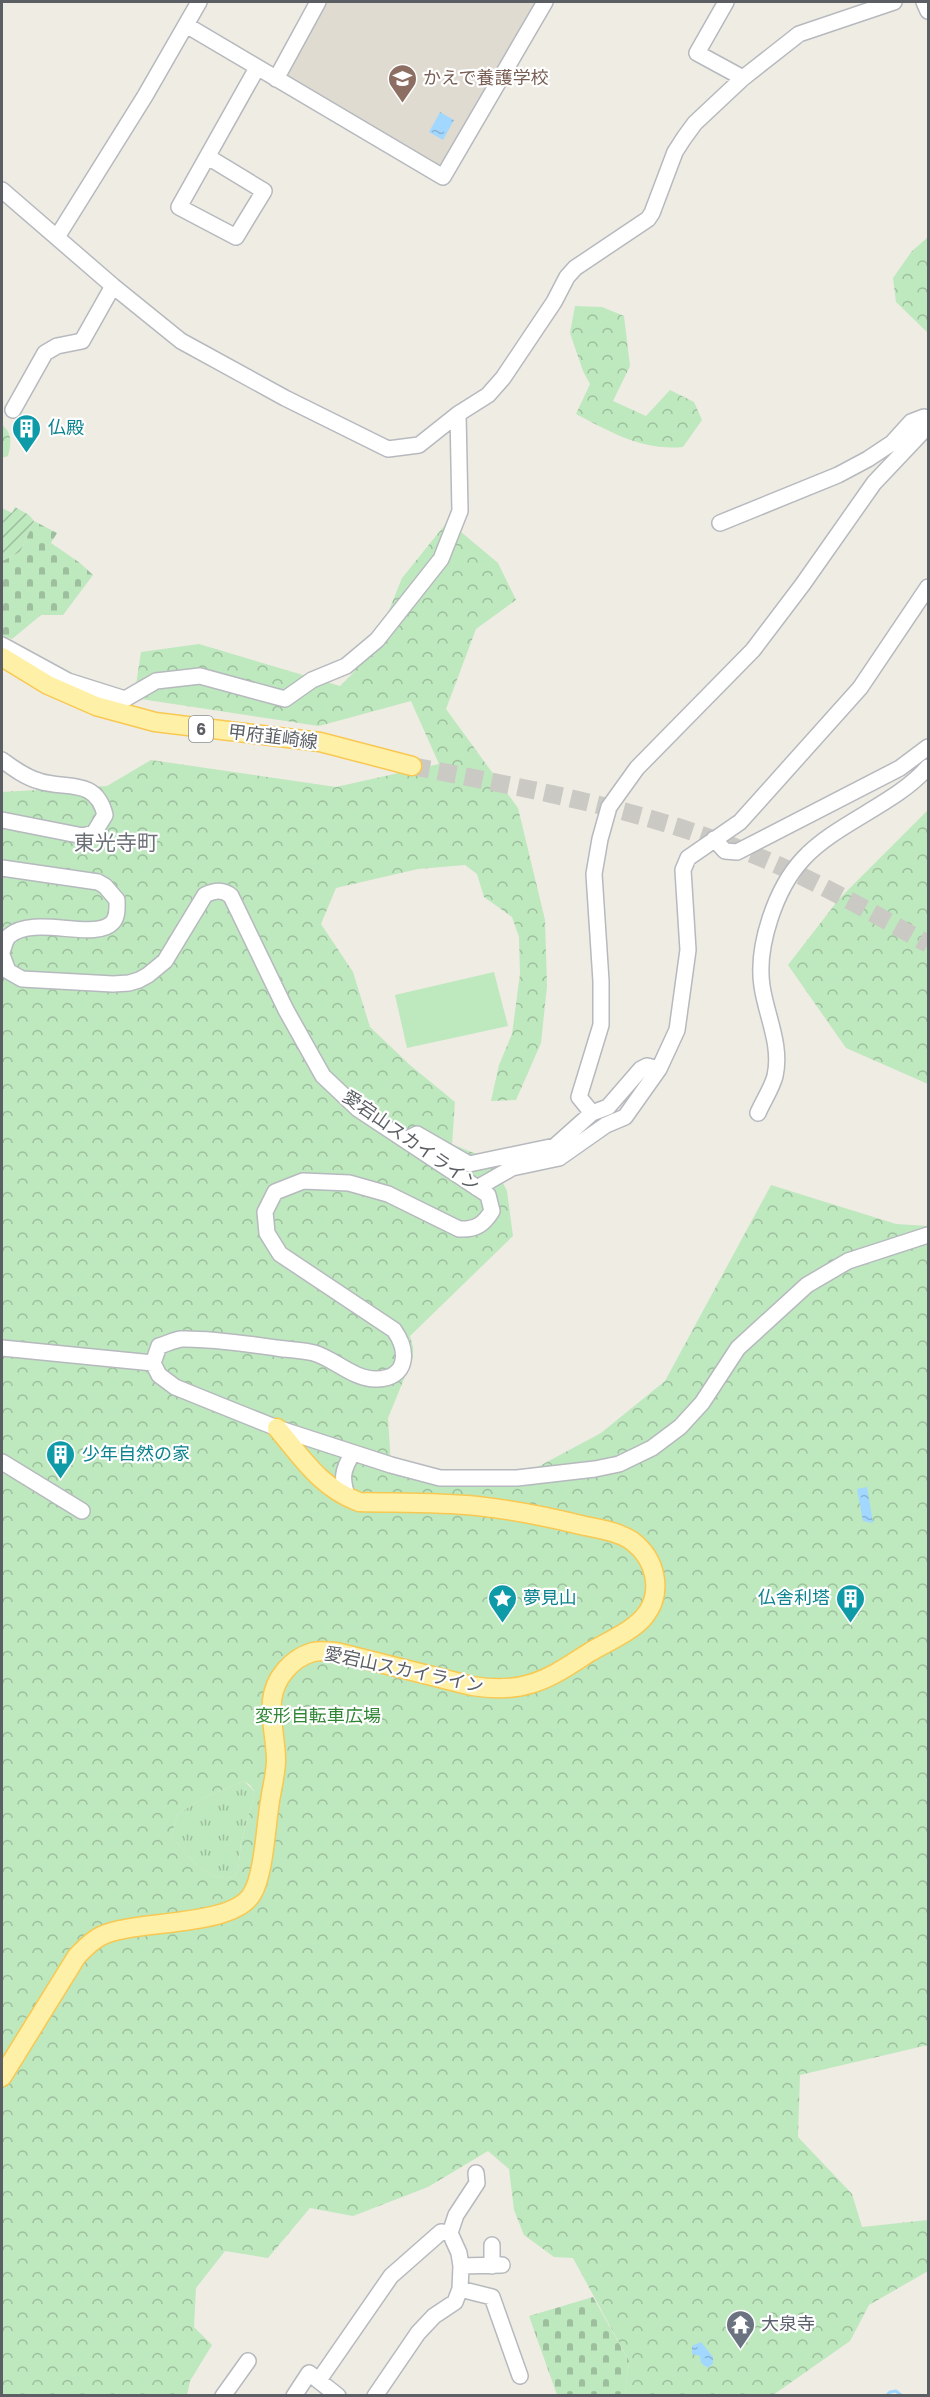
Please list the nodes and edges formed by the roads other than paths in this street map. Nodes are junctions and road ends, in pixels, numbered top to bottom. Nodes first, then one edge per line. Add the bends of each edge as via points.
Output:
1 (199, 2) edge
2 (318, 2) edge
3 (545, 2) edge
4 (726, 2) edge
5 (894, 2) edge
6 (924, 2) edge
7 (928, 11) edge
8 (186, 25) junction
9 (257, 68) junction
10 (743, 78) junction
11 (276, 80) junction
12 (208, 157) junction
13 (2, 190) edge
14 (57, 237) junction
15 (113, 286) junction
16 (13, 410) dead end
17 (458, 414) junction
18 (928, 419) edge
19 (928, 426) edge
20 (720, 523) dead end
21 (928, 587) edge
22 (2, 645) edge
23 (2, 657) edge
24 (928, 747) edge
25 (2, 760) edge
26 (412, 766) tunnel mouth
27 (928, 767) edge
28 (2, 820) edge
29 (714, 839) junction
30 (2, 868) edge
31 (2, 954) edge
32 (660, 1068) junction
33 (592, 1113) junction
34 (758, 1113) dead end
35 (405, 1140) junction
36 (477, 1188) junction
37 (928, 1235) edge
38 (2, 1348) edge
39 (153, 1363) junction
40 (277, 1428) junction
41 (353, 1453) junction
42 (2, 1462) edge
43 (348, 1498) junction
44 (82, 1511) dead end
45 (2, 2077) edge
46 (476, 2173) dead end
47 (450, 2233) junction
48 (492, 2245) dead end
49 (461, 2266) junction
50 (460, 2289) junction
51 (248, 2361) dead end
52 (520, 2376) dead end
53 (319, 2380) junction
54 (223, 2396) edge
55 (294, 2396) edge
56 (338, 2396) edge
57 (375, 2396) edge

1 - 8 street
2 - 11 street
3 - 11 street via 443,177
4 - 10 street via 697,53
5 - 10 street via 799,34
6 - 7 street
8 - 9 street
8 - 14 street
9 - 11 street
9 - 12 street
10 - 17 street via 684,138 648,219 575,268 503,378 488,395
12 - 12 street via 179,207 236,237 264,191
13 - 14 street
14 - 15 street
15 - 16 street via 82,341 45,353
15 - 17 street via 191,346 388,448 420,445
17 - 22 street via 460,511 441,559 377,640 346,666 312,680 285,699 200,676 156,681 125,699 68,681
18 - 20 street via 911,422 892,443 838,475
19 - 33 street via 874,483 753,650 637,768 609,807 594,874 600,1025 579,1097
21 - 29 street via 860,688 740,822
23 - 26 main road, 甲府韮崎線 / 6 via 48,685 96,706 155,722 320,742
24 - 29 street via 900,768 737,852 725,851
25 - 28 street via 27,777 89,791 103,806 105,815 94,833 83,836
27 - 34 street via 826,839 803,859 778,895 762,949 761,984 776,1049 774,1076
29 - 32 street via 688,858 683,870 688,950 677,1029
30 - 31 street, 愛宕山スカイライン via 98,882 117,900 114,921 107,926 19,930 8,937
31 - 35 street, 愛宕山スカイライン via 8,971 22,979 129,983 148,975 165,961 205,895 221,890 231,896 323,1076 358,1109
32 - 33 street via 640,1069 608,1107
32 - 36 street via 625,1117 606,1125 559,1158 512,1168
33 - 35 street via 555,1146 469,1164 417,1134
35 - 36 street, 愛宕山スカイライン
36 - 39 street, 愛宕山スカイライン via 488,1195 492,1211 472,1230 459,1229 388,1194 349,1183 303,1181 275,1192 265,1212 267,1233 280,1254 394,1330 405,1353 397,1372 389,1377 374,1380 354,1374 313,1353 180,1339 159,1346
37 - 41 street via 848,1261 807,1285 738,1348 702,1403 680,1427 652,1448 619,1464 473,1480 440,1478
38 - 39 street
39 - 40 street, 愛宕山スカイライン via 159,1375 175,1387
40 - 41 street
40 - 43 main road, 愛宕山スカイライン via 326,1485
41 - 43 street via 342,1481
42 - 44 street
43 - 45 main road, 愛宕山スカイライン via 359,1502 504,1509 606,1531 630,1540 642,1551 652,1565 656,1590 644,1618 546,1679 528,1685 494,1689 472,1686 336,1652 316,1651 300,1657 276,1683 272,1700 276,1760 260,1869 252,1895 238,1907 219,1915 102,1935 89,1944 77,1956
46 - 47 street via 477,2183 456,2215
47 - 49 street
47 - 53 street via 441,2232 391,2276
48 - 49 street via 497,2266
49 - 50 street
50 - 52 street via 492,2297
50 - 57 street via 456,2302 434,2316 418,2333
51 - 54 street
53 - 55 street via 309,2373
53 - 56 street

